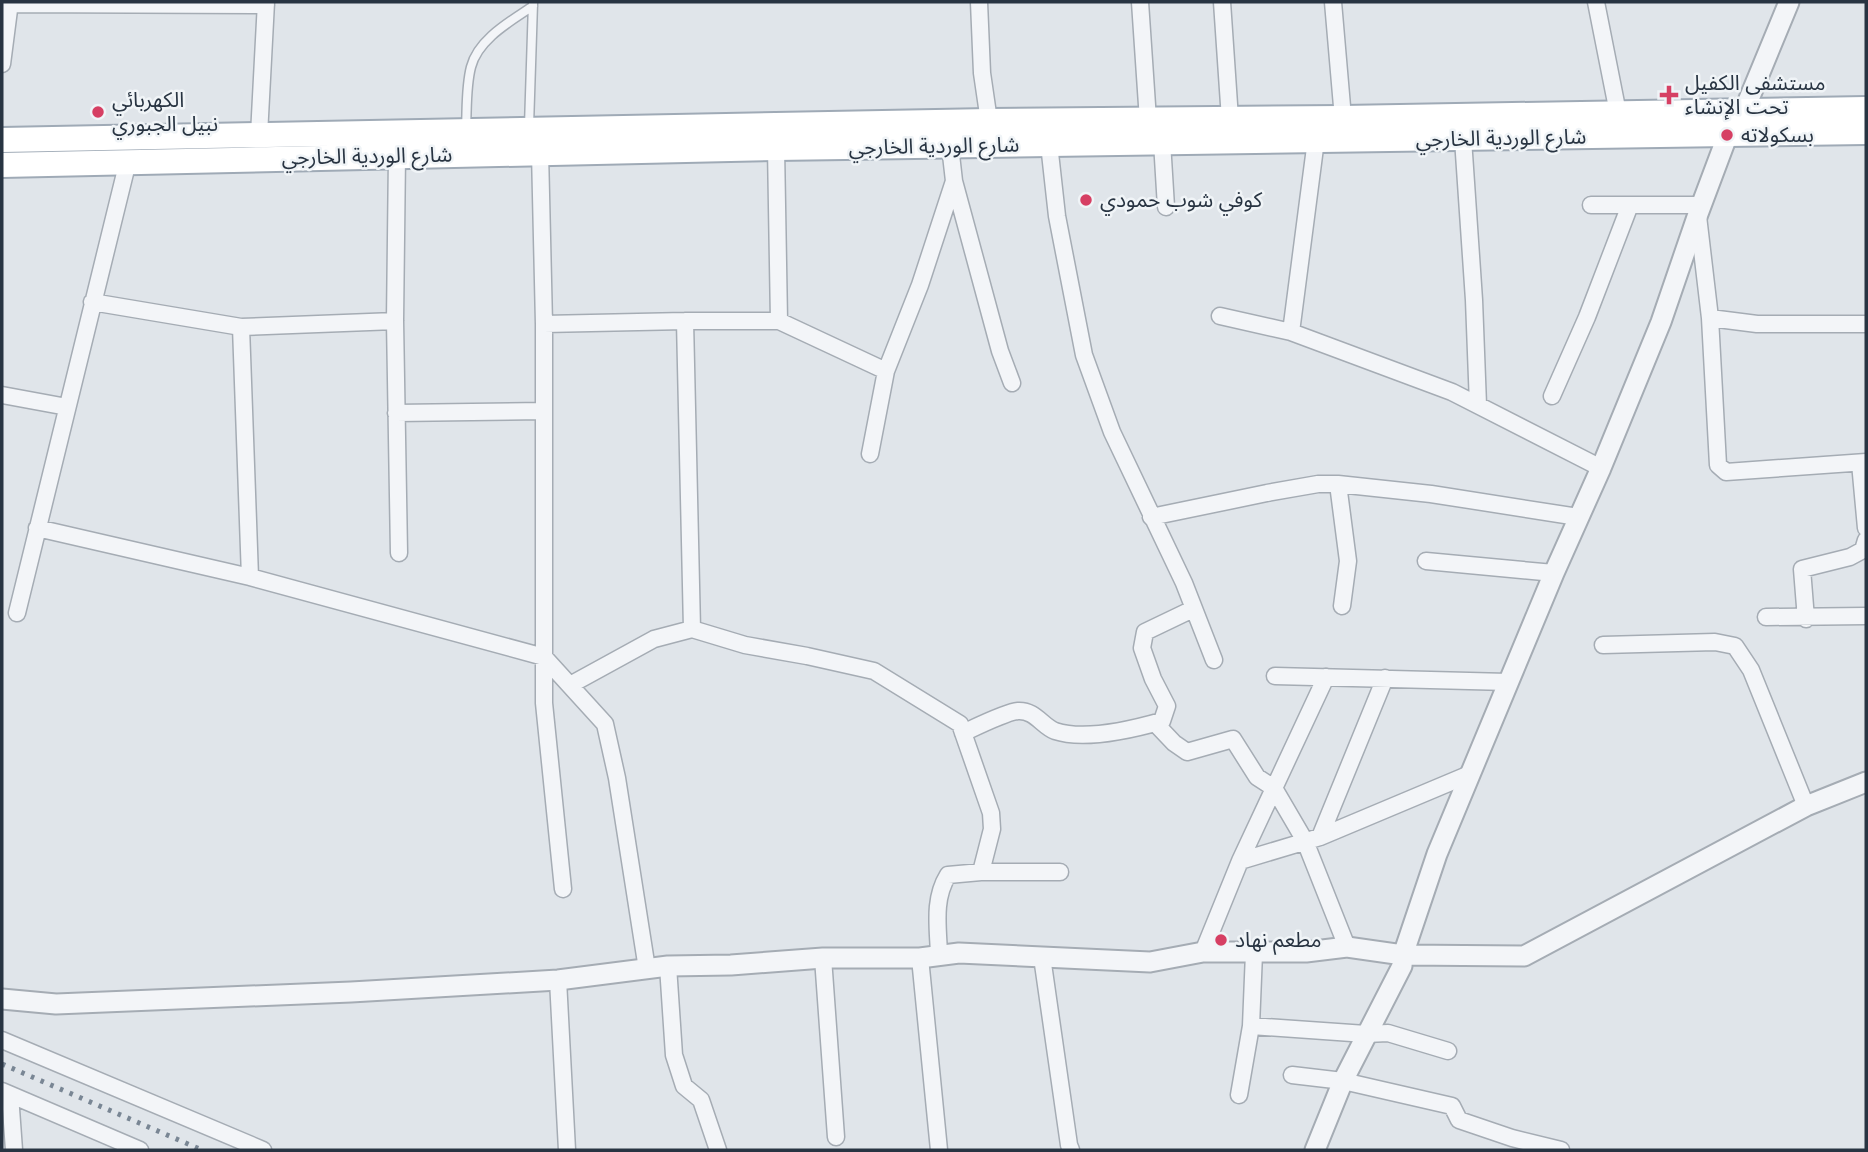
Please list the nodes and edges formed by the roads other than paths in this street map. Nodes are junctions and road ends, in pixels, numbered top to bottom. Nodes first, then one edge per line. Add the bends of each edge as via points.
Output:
1 (979, 2) edge
2 (1140, 2) edge
3 (1223, 2) edge
4 (1333, 2) edge
5 (1596, 2) edge
6 (1789, 2) edge
7 (10, 3) edge
8 (144, 3) edge
9 (266, 4) edge
10 (533, 4) edge
11 (2, 64) edge
12 (1866, 109) edge
13 (1744, 111) junction
14 (1618, 113) junction
15 (1343, 118) junction
16 (1230, 119) junction
17 (1148, 120) junction
18 (989, 121) junction
19 (529, 130) junction
20 (465, 131) junction
21 (1866, 132) edge
22 (1728, 134) junction
23 (259, 135) junction
24 (683, 138) junction
25 (1463, 139) junction
26 (2, 140) edge
27 (586, 140) junction
28 (1316, 140) junction
29 (1162, 142) junction
30 (1049, 144) junction
31 (950, 145) junction
32 (776, 148) junction
33 (540, 152) junction
34 (397, 155) junction
35 (128, 161) junction
36 (2, 165) edge
37 (954, 181) junction
38 (1591, 205) dead end
39 (1630, 205) junction
40 (1166, 208) dead end
41 (1699, 209) junction
42 (92, 302) junction
43 (1220, 316) dead end
44 (1710, 318) junction
45 (395, 321) junction
46 (685, 321) junction
47 (779, 321) junction
48 (544, 324) junction
49 (1866, 324) edge
50 (241, 327) junction
51 (1291, 332) junction
52 (886, 371) junction
53 (1012, 383) dead end
54 (2, 394) edge
55 (1552, 396) dead end
56 (1478, 405) junction
57 (66, 407) junction
58 (543, 411) junction
59 (396, 413) junction
60 (870, 454) dead end
61 (1863, 462) edge
62 (1601, 468) junction
63 (1338, 484) junction
64 (1151, 517) junction
65 (1577, 517) junction
66 (37, 528) junction
67 (1866, 528) edge
68 (1866, 540) edge
69 (399, 553) dead end
70 (1426, 562) dead end
71 (1554, 573) junction
72 (250, 577) junction
73 (1342, 606) dead end
74 (1193, 608) junction
75 (17, 613) dead end
76 (1866, 616) edge
77 (1766, 617) dead end
78 (1805, 619) junction
79 (692, 629) junction
80 (1603, 645) dead end
81 (544, 657) junction
82 (1214, 660) dead end
83 (1275, 676) dead end
84 (1326, 677) junction
85 (1385, 678) junction
86 (1508, 682) junction
87 (569, 685) junction
88 (1155, 723) junction
89 (963, 733) junction
90 (1470, 774) junction
91 (1866, 782) edge
92 (1274, 788) junction
93 (1806, 806) junction
94 (1312, 839) junction
95 (1240, 861) junction
96 (981, 872) junction
97 (1060, 872) dead end
98 (563, 889) dead end
99 (1347, 947) junction
100 (1203, 952) junction
101 (1254, 953) junction
102 (1403, 955) junction
103 (930, 956) junction
104 (1042, 957) junction
105 (823, 958) junction
106 (668, 966) junction
107 (647, 969) junction
108 (558, 980) junction
109 (2, 999) edge
110 (1251, 1026) junction
111 (1366, 1034) junction
112 (2, 1040) edge
113 (1448, 1051) dead end
114 (1292, 1075) dead end
115 (1343, 1082) junction
116 (6, 1093) edge
117 (1239, 1095) dead end
118 (836, 1137) dead end
119 (14, 1150) edge
120 (140, 1150) edge
121 (263, 1150) edge
122 (567, 1150) edge
123 (718, 1150) edge
124 (939, 1150) edge
125 (1071, 1150) edge
126 (1315, 1150) edge
127 (1561, 1150) edge

1 - 18 street
2 - 17 street
3 - 16 street
4 - 15 street
5 - 14 street
6 - 13 street
7 - 8 street
7 - 11 street
8 - 9 street
9 - 23 street
10 - 19 lane
10 - 20 lane via 500,28 471,66
12 - 13 main road, شارع الوردية الخارجي
13 - 14 main road, شارع الوردية الخارجي
14 - 15 main road, شارع الوردية الخارجي
15 - 16 main road, شارع الوردية الخارجي
16 - 17 main road, شارع الوردية الخارجي
17 - 18 main road, شارع الوردية الخارجي
18 - 24 main road, شارع الوردية الخارجي
19 - 20 main road, شارع الوردية الخارجي
19 - 27 main road, شارع الوردية الخارجي
20 - 23 main road, شارع الوردية الخارجي
21 - 22 main road, شارع الوردية الخارجي
22 - 25 main road, شارع الوردية الخارجي
22 - 41 street
23 - 26 main road, شارع الوردية الخارجي
24 - 27 main road, شارع الوردية الخارجي
24 - 32 main road, شارع الوردية الخارجي
25 - 28 main road, شارع الوردية الخارجي
25 - 56 street
27 - 33 main road, شارع الوردية الخارجي
28 - 29 main road, شارع الوردية الخارجي
28 - 51 street
29 - 30 main road, شارع الوردية الخارجي
29 - 40 street
30 - 31 main road, شارع الوردية الخارجي
30 - 64 street via 1057,216 1084,355 1112,432
31 - 32 main road, شارع الوردية الخارجي
31 - 37 street
32 - 47 street
33 - 34 main road, شارع الوردية الخارجي
33 - 48 street
34 - 35 main road, شارع الوردية الخارجي
34 - 45 street
35 - 36 main road, شارع الوردية الخارجي
35 - 42 street
37 - 52 street
37 - 53 street
38 - 39 street
39 - 41 street
39 - 55 street
41 - 44 street
41 - 62 street via 1661,322
42 - 50 street
42 - 57 street
43 - 51 street
44 - 49 street via 1757,324
44 - 61 street via 1717,465 1721,470
45 - 50 street
45 - 59 street
46 - 47 street
46 - 48 street
46 - 79 street
47 - 52 street
48 - 58 street
50 - 72 street
51 - 56 street
52 - 60 street
54 - 57 street
56 - 62 street
57 - 66 street
58 - 59 street
58 - 81 street
59 - 69 street
61 - 67 street
62 - 65 street
63 - 64 street
63 - 65 street
63 - 73 street via 1348,561
64 - 74 street
65 - 71 street
66 - 72 street
66 - 75 street
68 - 78 street via 1863,550 1850,557 1802,569
70 - 71 street
71 - 86 street
72 - 81 street
74 - 82 street
74 - 88 street via 1145,632 1142,648 1167,706 1163,721
76 - 78 street
77 - 78 street
79 - 87 street via 654,639
79 - 89 street via 745,645 874,671 960,724
80 - 93 street via 1715,642 1735,646 1751,670
81 - 87 street
81 - 98 street via 544,703
83 - 84 street
84 - 85 street
84 - 92 street
85 - 86 street
85 - 94 street
86 - 90 street
87 - 107 street via 605,724
88 - 89 street via 1126,732 1072,733 1054,731 1031,713 1017,711
88 - 92 street via 1187,752 1233,738 1258,777
89 - 96 street via 991,813 992,829
90 - 94 street
90 - 102 street
91 - 93 street
92 - 94 street
92 - 95 street
93 - 102 street via 1524,956
94 - 95 street
94 - 99 street
95 - 100 street
96 - 97 street
96 - 103 street via 948,875 941,887
99 - 101 street
99 - 102 street
100 - 101 street
100 - 104 street via 1150,962
101 - 110 street
102 - 111 street via 1402,966
103 - 104 street
103 - 105 street
103 - 124 street
104 - 125 street
105 - 106 street
105 - 118 street
106 - 107 street
106 - 123 street via 674,1055 684,1086 701,1100
107 - 108 street
108 - 109 street via 93,1003
108 - 122 street
110 - 111 street
110 - 117 street
111 - 113 street via 1388,1033
111 - 115 street
112 - 121 street
114 - 115 street
115 - 126 street
115 - 127 street via 1452,1106 1459,1120
116 - 119 street
116 - 120 street

